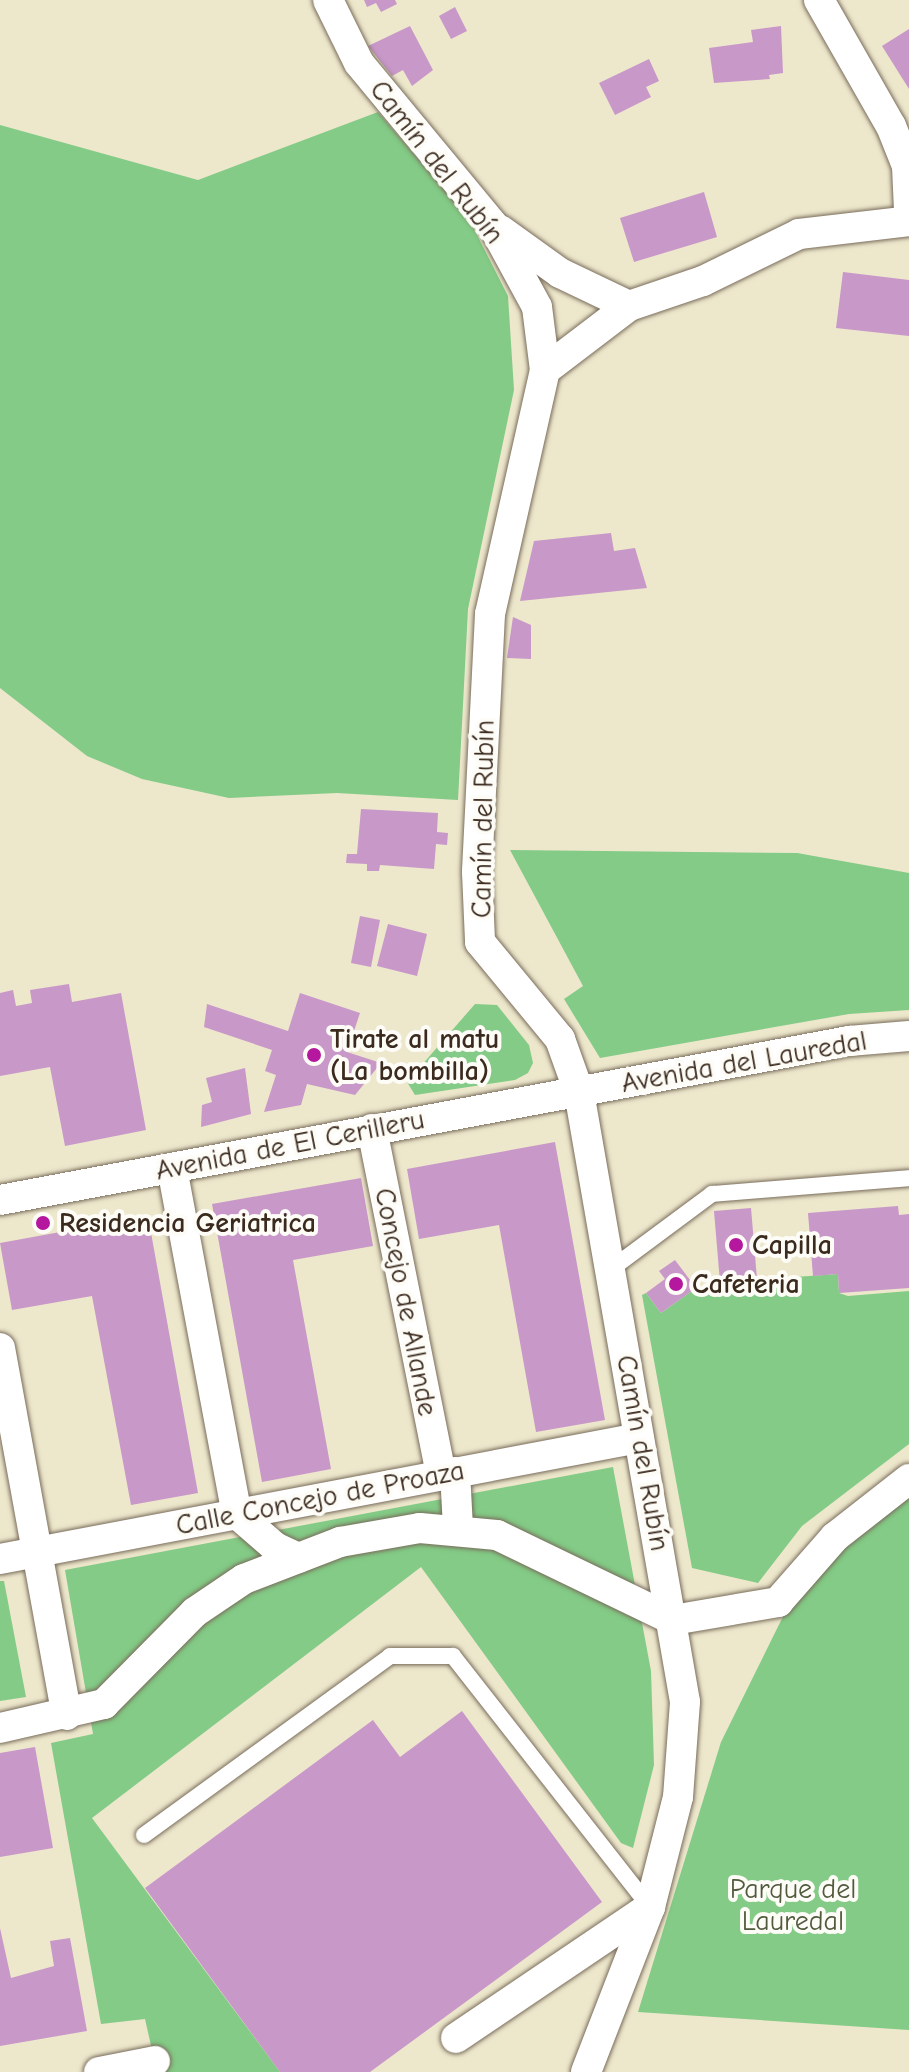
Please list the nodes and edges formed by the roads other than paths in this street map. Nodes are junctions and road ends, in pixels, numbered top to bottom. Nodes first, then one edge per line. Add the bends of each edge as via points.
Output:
1 (328, 0) edge
2 (819, 0) edge
3 (900, 120) edge
4 (909, 210) edge
5 (909, 221) edge
6 (492, 224) junction
7 (629, 306) junction
8 (545, 370) junction
9 (909, 1036) edge
10 (579, 1092) junction
11 (372, 1129) junction
12 (172, 1168) junction
13 (909, 1178) edge
14 (0, 1200) edge
15 (611, 1269) junction
16 (0, 1348) edge
17 (639, 1438) junction
18 (448, 1474) junction
19 (909, 1479) edge
20 (237, 1514) junction
21 (458, 1528) junction
22 (37, 1552) junction
23 (299, 1558) junction
24 (0, 1559) edge
25 (673, 1620) junction
26 (67, 1715) junction
27 (0, 1728) edge
28 (144, 1835) dead end
29 (650, 1907) junction
30 (456, 2038) dead end
31 (155, 2061) dead end
32 (587, 2066) edge
33 (99, 2072) edge

1 - 6 street, Camín del Rubín via 359,63
2 - 3 street
3 - 4 street
5 - 7 street via 799,234 703,281
6 - 7 street via 560,273
6 - 8 street, Camín del Rubín via 537,307
7 - 8 street
8 - 10 street, Camín del Rubín via 490,614 477,886 480,942 560,1039
9 - 10 street, Avenida del Lauredal via 849,1041
10 - 11 street, Avenida de El Cerilleru
10 - 15 street, Camín del Rubín
11 - 12 street, Avenida de El Cerilleru
11 - 18 street, Concejo de Allande
12 - 14 street, Avenida de El Cerilleru
12 - 20 street
13 - 15 lane via 712,1194
15 - 17 street, Camín del Rubín
16 - 22 street
17 - 18 street, Calle Concejo de Proaza
17 - 25 street, Camín del Rubín
18 - 20 street, Calle Concejo de Proaza
18 - 21 street, Concejo de Allande
19 - 25 street via 835,1537 778,1602
20 - 22 street, Calle Concejo de Proaza
20 - 23 street via 275,1547
21 - 23 street via 379,1533
21 - 25 street via 531,1549
22 - 24 street, Calle Concejo de Proaza
22 - 26 street
23 - 26 street via 244,1579 195,1612 104,1704
25 - 29 street, Camín del Rubín via 685,1702 678,1797
26 - 27 street
28 - 29 lane via 390,1656 453,1656
29 - 30 street
29 - 32 street, Camín del Rubín
31 - 33 street

